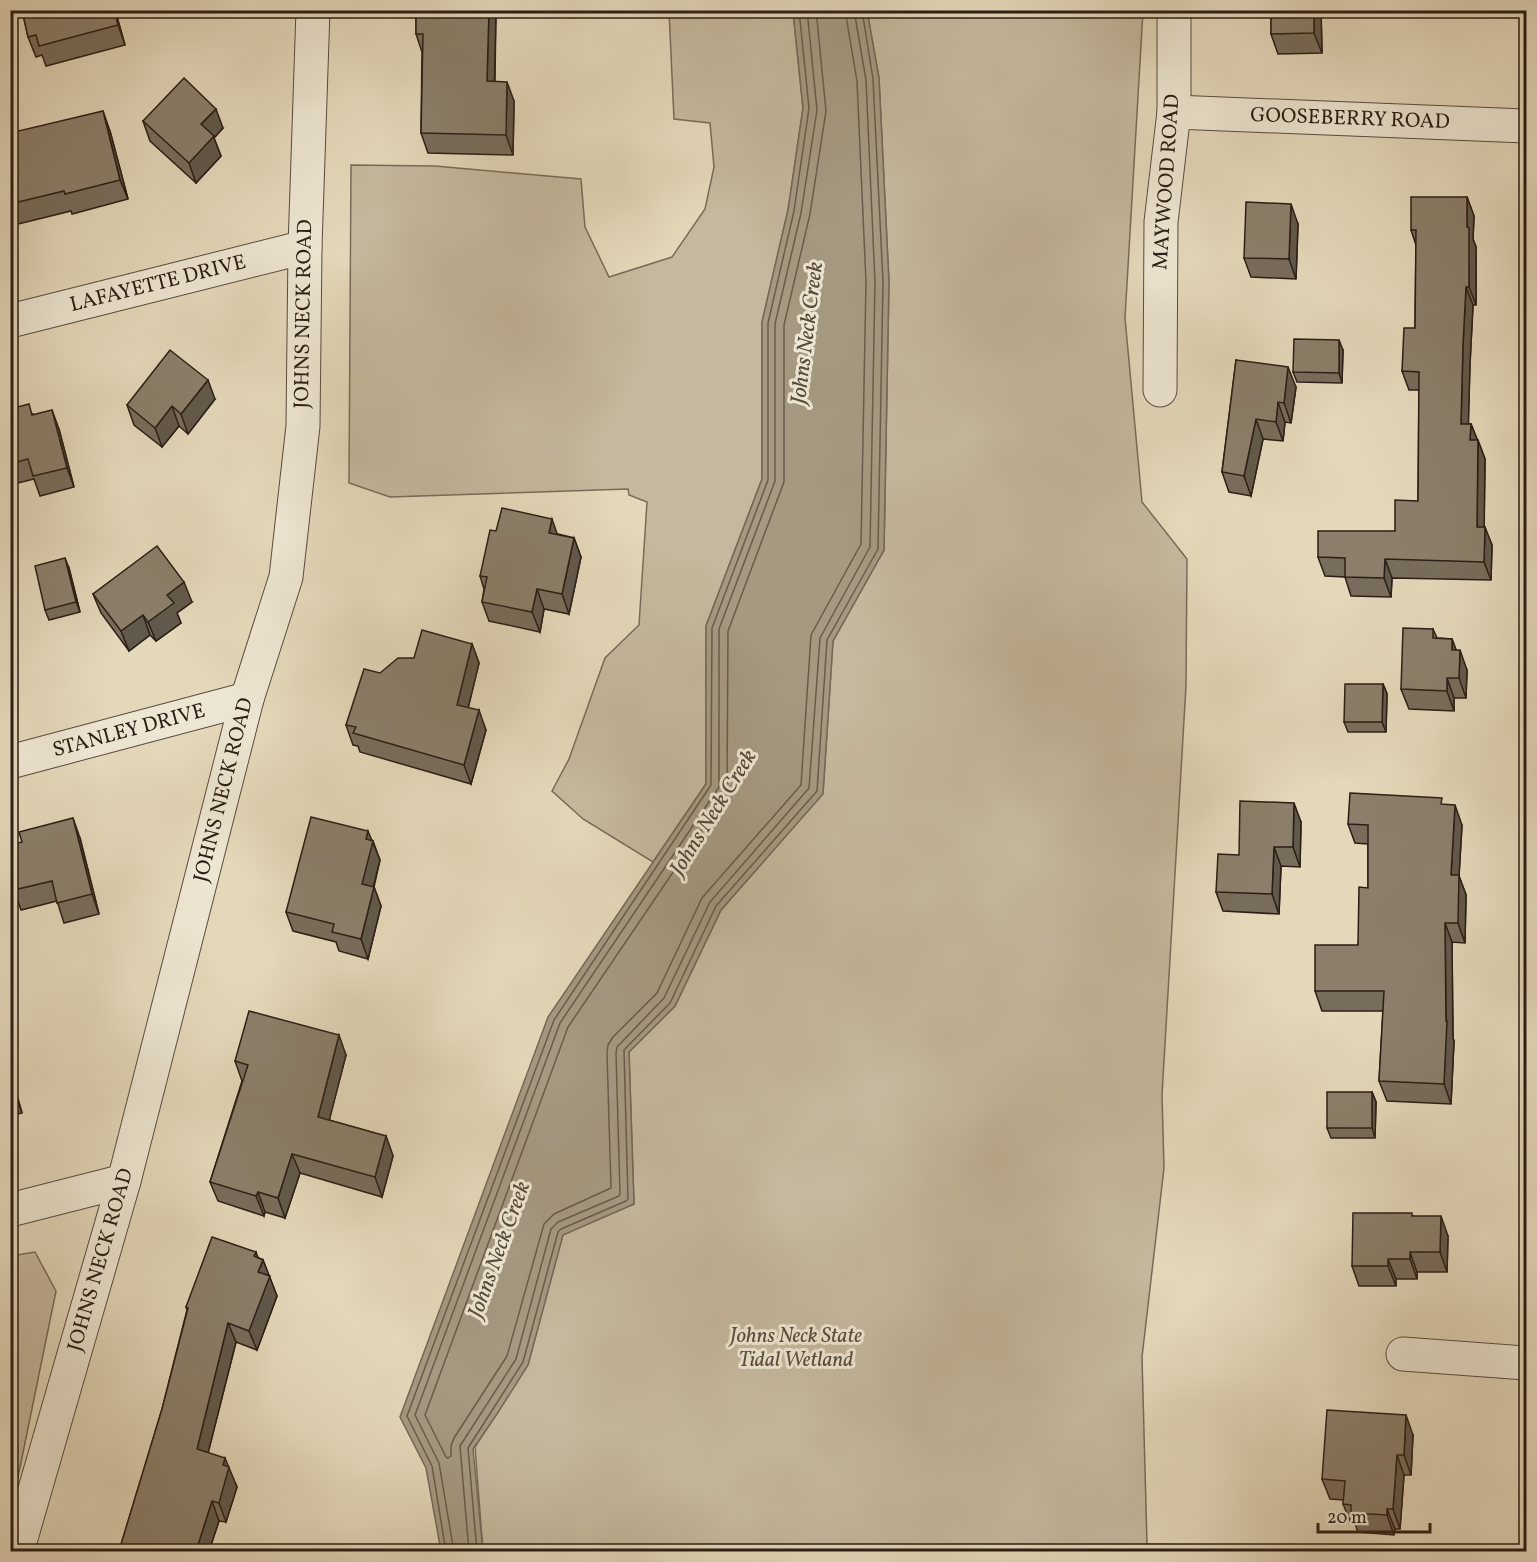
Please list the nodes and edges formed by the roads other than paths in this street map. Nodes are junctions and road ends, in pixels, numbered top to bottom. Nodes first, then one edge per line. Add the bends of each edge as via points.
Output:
1 (312, 10) edge
2 (1174, 10) edge
3 (1174, 112) junction
4 (1527, 126) edge
5 (305, 247) junction
6 (10, 321) edge
7 (1160, 390) dead end
8 (247, 699) junction
9 (10, 762) edge
10 (124, 1181) junction
11 (10, 1210) edge
12 (1403, 1353) dead end
13 (1527, 1363) edge
14 (17, 1551) edge

1 - 5 street, JOHNS NECK ROAD
2 - 3 street, MAYWOOD ROAD
3 - 4 street, GOOSEBERRY ROAD
3 - 7 street, MAYWOOD ROAD via 1161,222
5 - 6 street, LAFAYETTE DRIVE
5 - 8 street, JOHNS NECK ROAD via 303,426 286,577
8 - 9 street, STANLEY DRIVE
8 - 10 street, JOHNS NECK ROAD
10 - 11 street
10 - 14 street, JOHNS NECK ROAD
12 - 13 street

